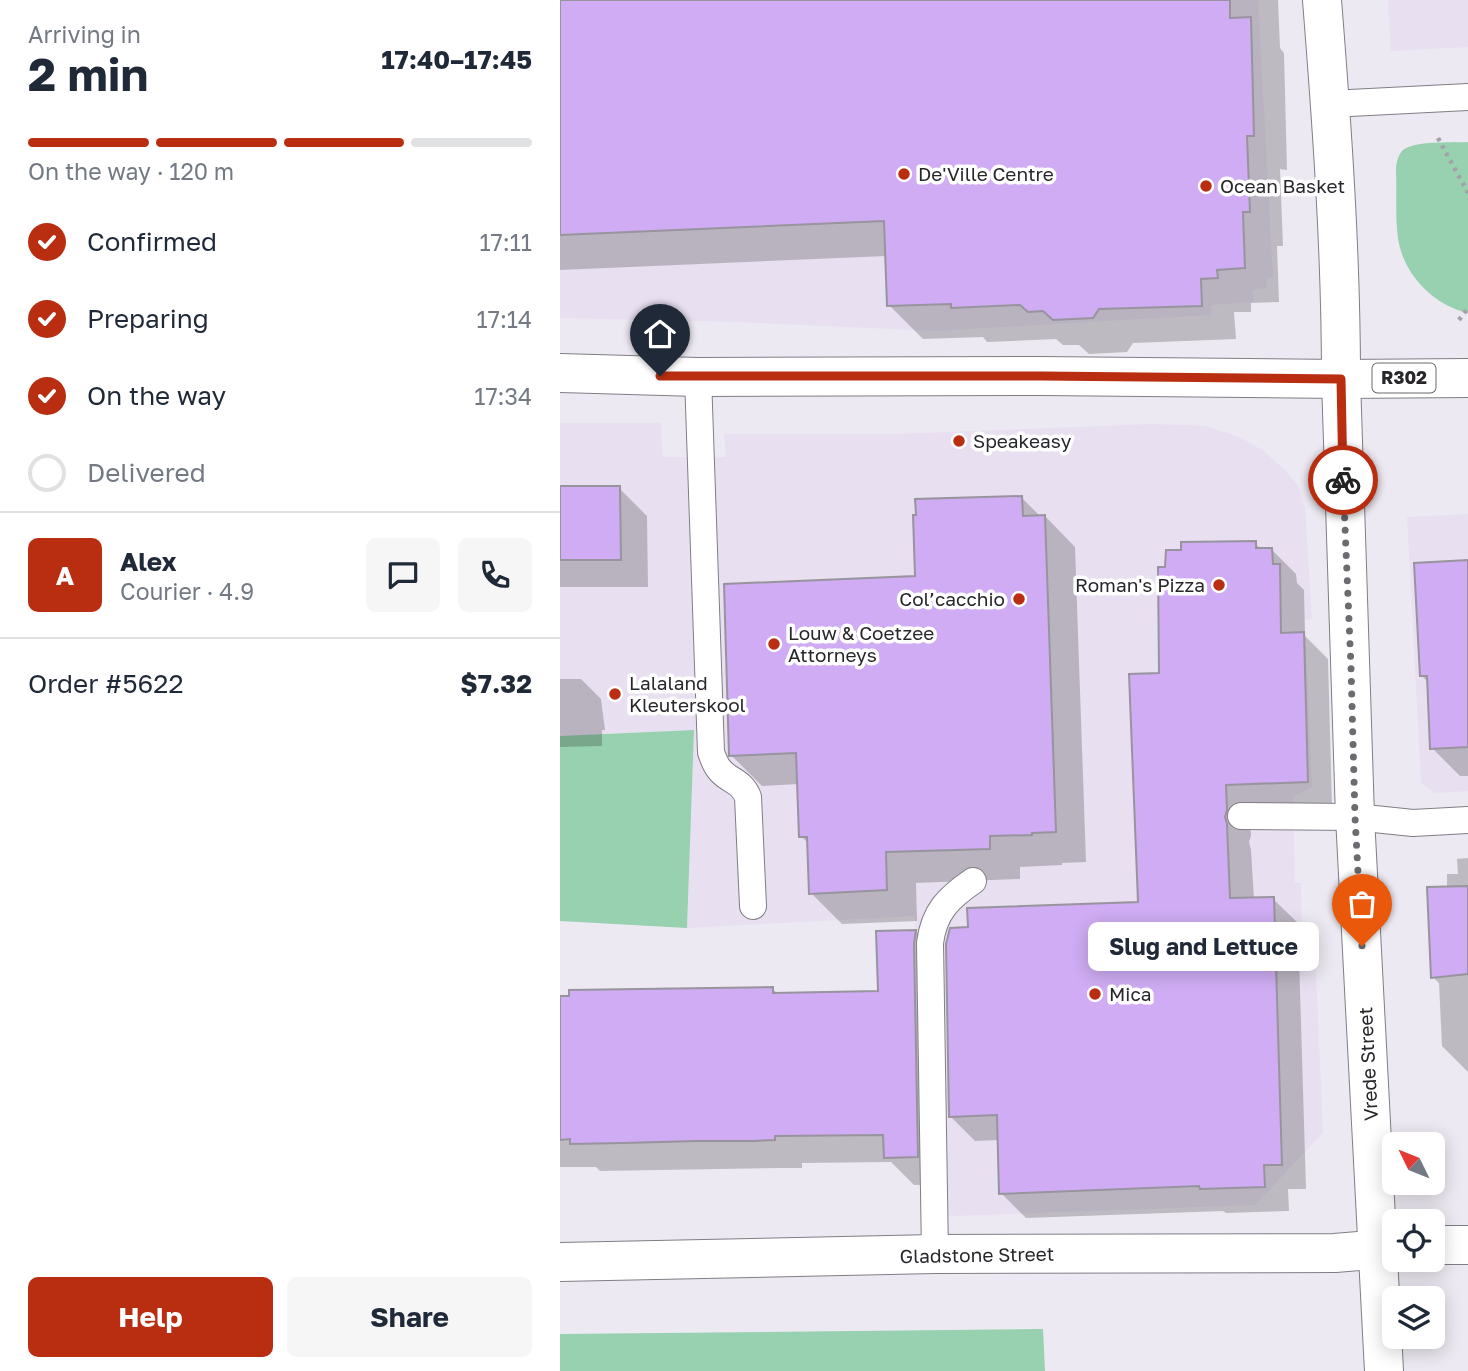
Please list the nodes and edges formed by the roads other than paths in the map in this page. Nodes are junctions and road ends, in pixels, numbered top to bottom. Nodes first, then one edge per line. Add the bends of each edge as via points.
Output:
1 (1322, 0) edge
2 (1468, 97) edge
3 (1330, 104) junction
4 (560, 373) edge
5 (698, 377) junction
6 (1468, 378) edge
7 (1341, 379) junction
8 (1241, 816) dead end
9 (1355, 817) junction
10 (1468, 820) edge
11 (974, 881) dead end
12 (753, 906) dead end
13 (1383, 1209) edge
14 (1445, 1245) edge
15 (1468, 1245) edge
16 (1382, 1249) edge
17 (935, 1254) junction
18 (560, 1262) edge
19 (1386, 1272) edge
20 (1384, 1371) edge

1 - 3 street, Vrede Street
2 - 3 lane
3 - 7 street, Vrede Street
4 - 5 street
5 - 7 street
5 - 12 lane via 711,752 719,769 740,784 748,797
6 - 7 street, R302
7 - 9 street, Vrede Street
8 - 9 lane
9 - 10 lane via 1413,823
9 - 13 street, Vrede Street
11 - 17 lane via 938,913 930,943
14 - 15 street
16 - 17 street, Gladstone Street
17 - 18 street, Gladstone Street
19 - 20 street, Vrede Street

